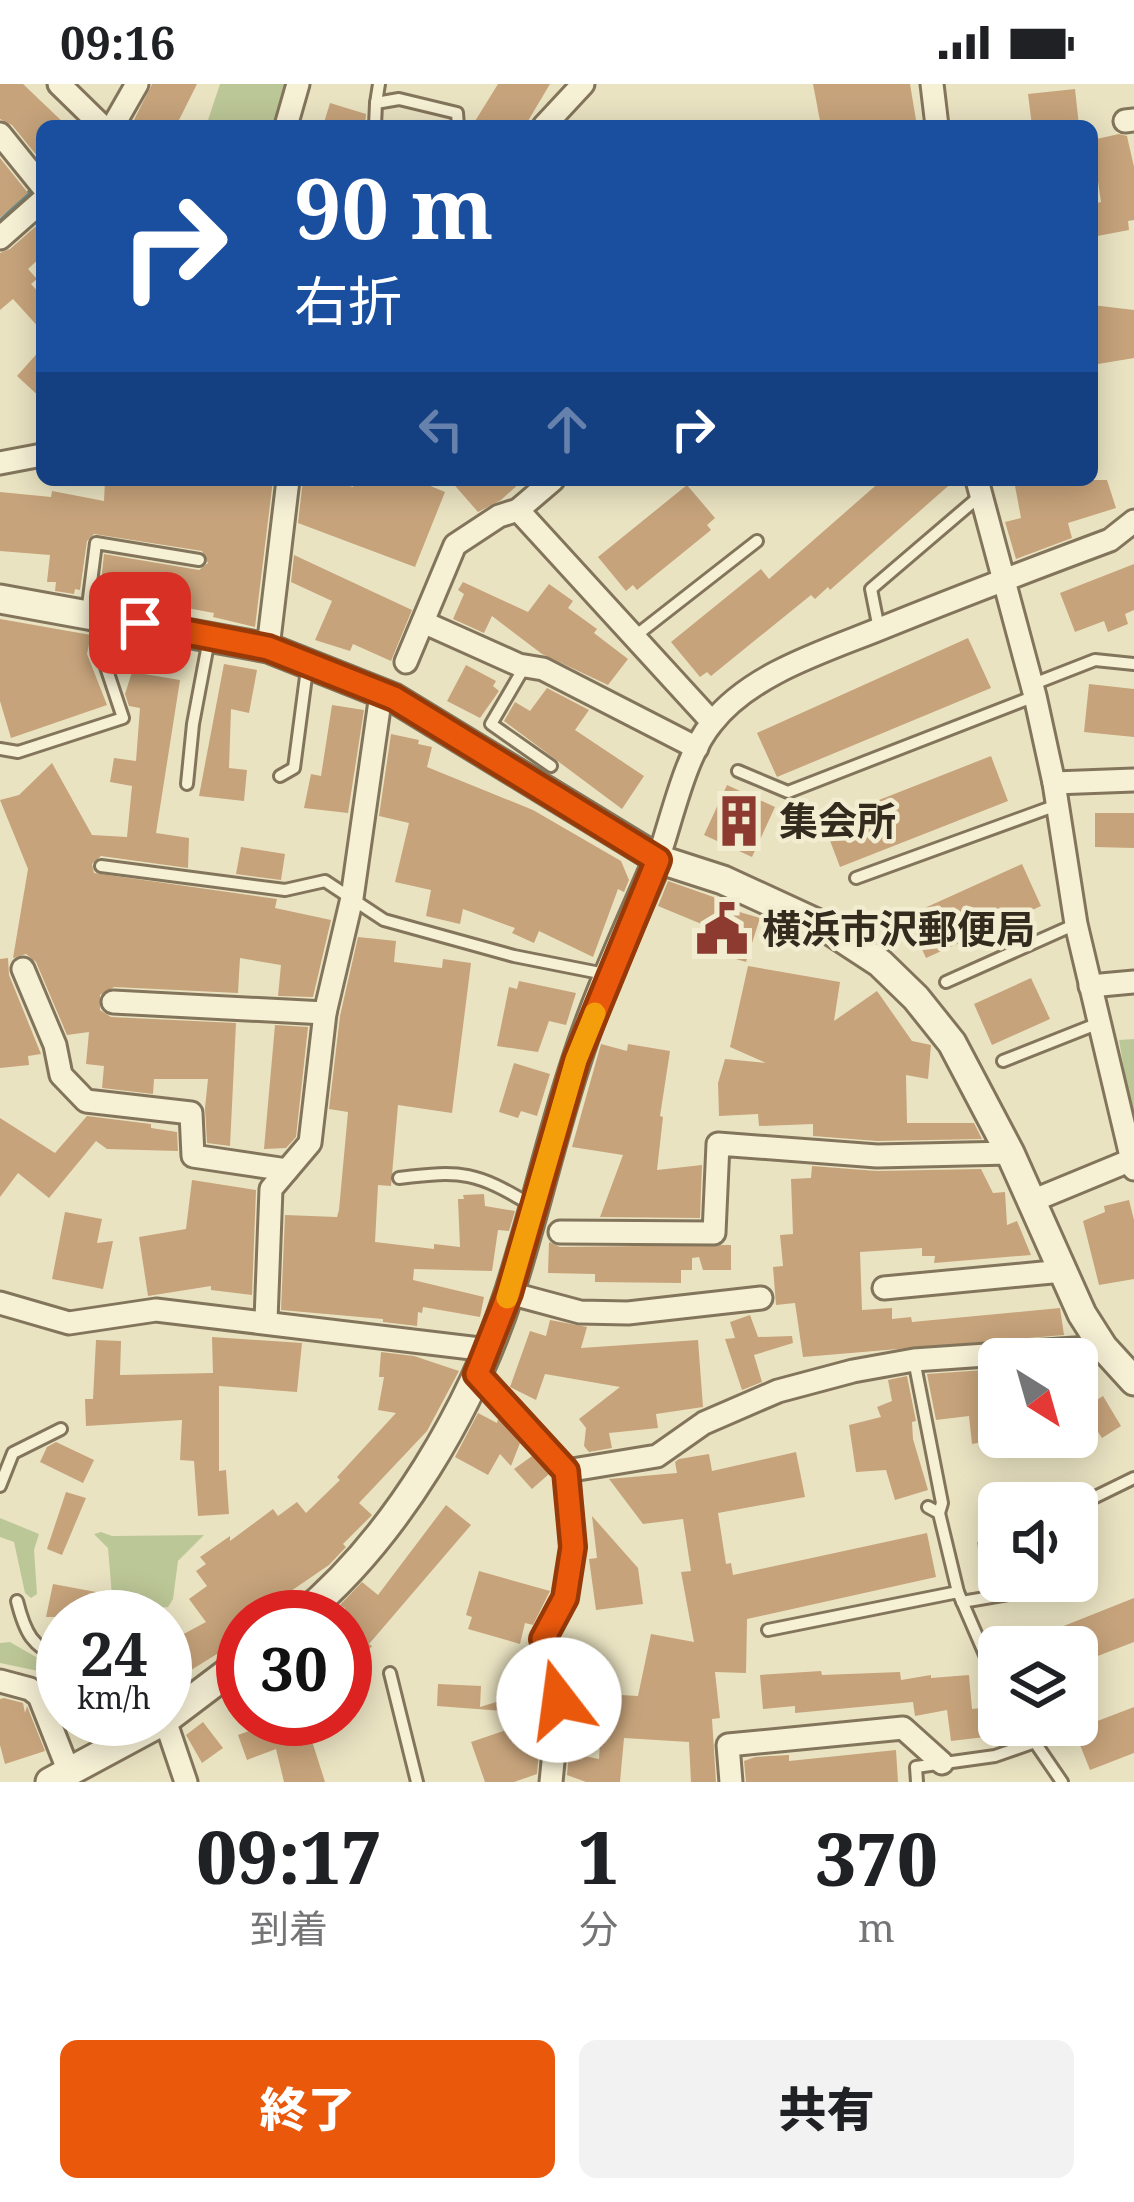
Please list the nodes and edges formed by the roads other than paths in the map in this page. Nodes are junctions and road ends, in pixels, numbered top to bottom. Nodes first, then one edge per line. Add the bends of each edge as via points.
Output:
1 (59, 84) edge
2 (136, 84) edge
3 (298, 84) edge
4 (379, 84) edge
5 (584, 84) edge
6 (932, 84) edge
7 (376, 103) junction
8 (96, 120) edge
9 (116, 120) edge
10 (288, 120) edge
11 (375, 120) edge
12 (458, 120) edge
13 (550, 120) edge
14 (936, 120) edge
15 (0, 134) edge
16 (36, 179) edge
17 (36, 206) edge
18 (0, 238) edge
19 (36, 456) edge
20 (0, 464) edge
21 (287, 486) edge
22 (542, 486) edge
23 (979, 488) edge
24 (518, 510) junction
25 (1134, 521) edge
26 (757, 541) dead end
27 (200, 560) dead end
28 (1001, 580) junction
29 (0, 599) edge
30 (96, 615) junction
31 (423, 622) junction
32 (879, 629) junction
33 (209, 637) junction
34 (634, 638) junction
35 (268, 648) junction
36 (308, 661) junction
37 (406, 662) dead end
38 (1134, 664) edge
39 (525, 667) junction
40 (1033, 691) junction
41 (381, 694) junction
42 (712, 722) junction
43 (0, 748) edge
44 (697, 748) junction
45 (551, 766) dead end
46 (737, 771) dead end
47 (280, 776) dead end
48 (1134, 780) edge
49 (187, 784) dead end
50 (1055, 794) junction
51 (658, 860) junction
52 (101, 866) dead end
53 (856, 878) dead end
54 (352, 898) junction
55 (1076, 924) junction
56 (23, 969) dead end
57 (610, 975) junction
58 (946, 982) dead end
59 (1134, 982) edge
60 (1090, 986) junction
61 (113, 1002) dead end
62 (325, 1013) junction
63 (1099, 1023) junction
64 (1003, 1061) dead end
65 (1010, 1153) junction
66 (1133, 1162) edge
67 (287, 1170) junction
68 (399, 1178) dead end
69 (1032, 1201) junction
70 (542, 1225) junction
71 (1063, 1271) junction
72 (884, 1288) dead end
73 (509, 1293) junction
74 (760, 1298) dead end
75 (0, 1303) edge
76 (266, 1320) junction
77 (914, 1360) junction
78 (482, 1362) junction
79 (1124, 1365) edge
80 (61, 1429) dead end
81 (566, 1471) junction
82 (1134, 1478) edge
83 (0, 1486) edge
84 (331, 1590) edge
85 (960, 1598) junction
86 (17, 1601) dead end
87 (768, 1630) dead end
88 (978, 1639) edge
89 (36, 1646) edge
90 (390, 1673) dead end
91 (0, 1681) edge
92 (114, 1746) edge
93 (170, 1746) edge
94 (1024, 1746) edge
95 (1038, 1746) edge
96 (942, 1763) junction
97 (59, 1777) edge
98 (185, 1782) edge
99 (417, 1782) edge
100 (551, 1782) edge
101 (731, 1782) edge
102 (916, 1782) edge
103 (1062, 1782) edge

1 - 8 street
2 - 9 street
3 - 10 street
4 - 7 lane
5 - 13 street
6 - 14 street
7 - 11 lane
7 - 12 lane via 399,99 458,113
15 - 16 street
17 - 18 street
19 - 20 street
21 - 35 street
22 - 24 street
23 - 28 street
23 - 32 lane via 871,589
24 - 31 street via 455,545
24 - 34 street
25 - 28 street via 1110,541
26 - 34 lane
27 - 30 lane via 95,543
28 - 32 street
28 - 40 street
29 - 30 street
30 - 33 street
30 - 43 lane via 124,718 18,752
31 - 37 street
31 - 39 street
32 - 42 street via 777,673
33 - 35 street
33 - 49 lane
34 - 42 street
35 - 36 street
36 - 41 street
36 - 47 lane via 294,768
38 - 40 lane via 1095,660
39 - 44 street via 612,701
39 - 45 lane via 491,724
40 - 46 lane via 788,792
40 - 50 street
41 - 51 street
41 - 54 street
42 - 44 street
44 - 51 street
48 - 50 street
50 - 53 lane
50 - 55 street
51 - 57 street
51 - 65 street via 825,926 880,963 952,1042
52 - 54 lane via 285,890 326,881
54 - 57 lane via 384,920
54 - 62 street
55 - 58 lane
55 - 60 street
56 - 67 street via 61,1075 86,1100 191,1113 193,1156
57 - 70 street via 576,1060
59 - 60 street
60 - 63 street
61 - 62 street
62 - 67 street via 310,1143
63 - 64 lane
63 - 66 street
65 - 69 street
65 - 70 street via 877,1156 718,1144 714,1233
66 - 69 street
67 - 76 street via 271,1189
68 - 70 lane via 485,1177
69 - 71 street
70 - 73 street
71 - 72 street
71 - 79 street
73 - 74 street via 580,1312
73 - 78 street
75 - 76 street via 69,1323 156,1310
76 - 78 street
77 - 79 street
77 - 81 street via 778,1391 704,1423 657,1456
77 - 85 lane via 942,1503 933,1510
78 - 81 street
78 - 84 street via 408,1496
80 - 83 lane via 13,1453
81 - 100 street via 573,1547 565,1598 543,1639 559,1700
82 - 85 lane via 1089,1500 1090,1580
85 - 87 lane
85 - 88 lane
86 - 89 lane
90 - 99 lane
91 - 97 street via 39,1696
92 - 97 street
93 - 98 street
94 - 96 lane
95 - 103 lane
96 - 101 street via 903,1728 728,1745
96 - 102 lane via 916,1767

